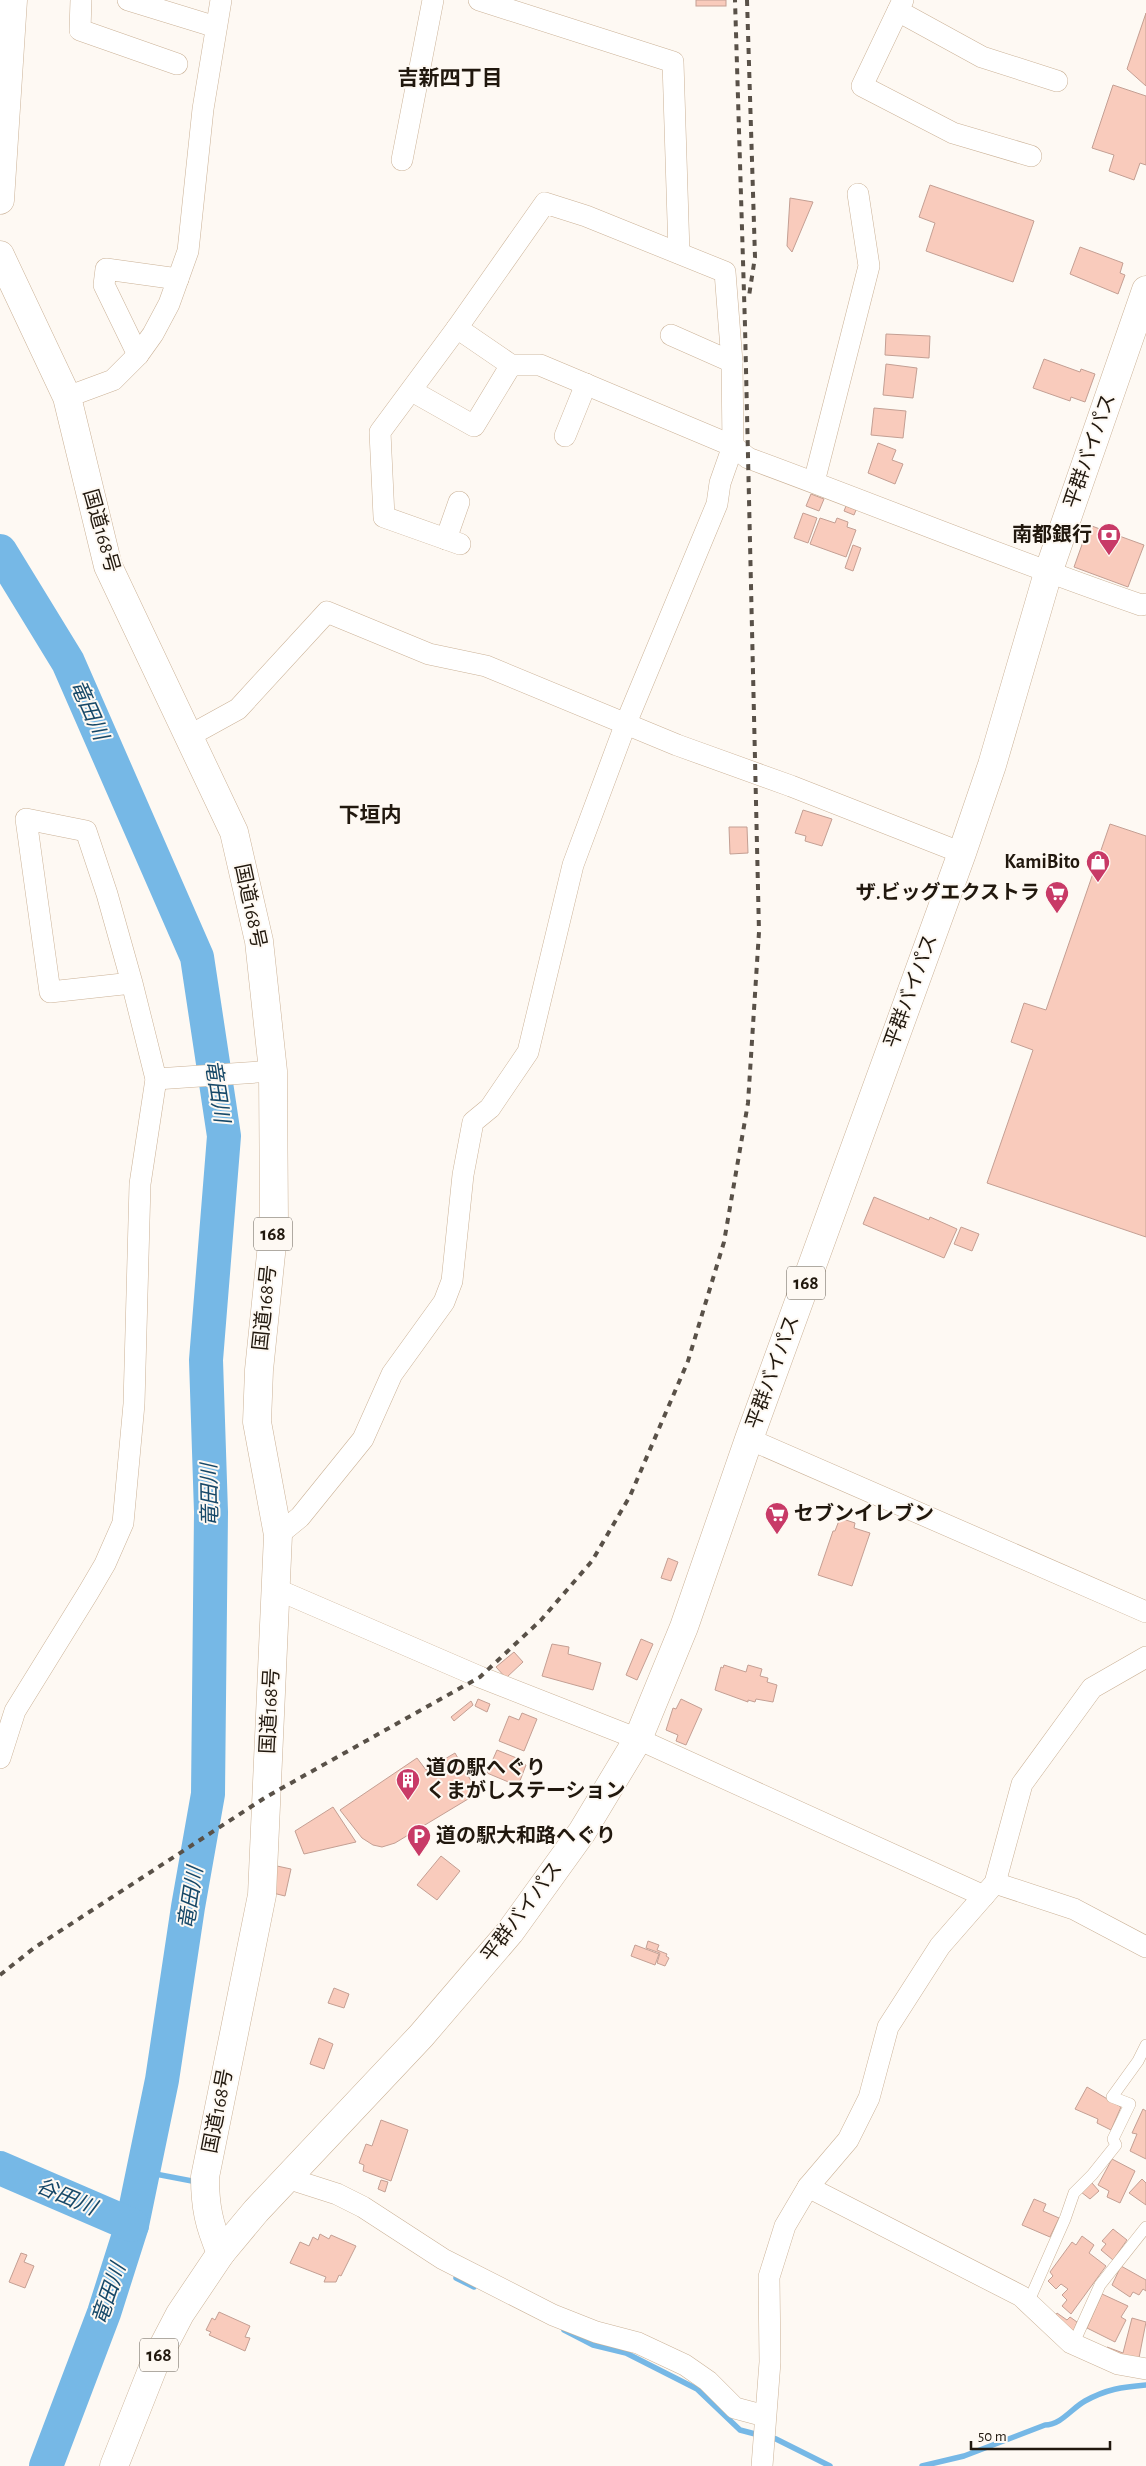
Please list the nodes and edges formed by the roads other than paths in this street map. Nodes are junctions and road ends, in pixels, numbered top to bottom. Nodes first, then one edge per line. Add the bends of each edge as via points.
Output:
1 (13, 0) edge
2 (81, 0) edge
3 (128, 0) edge
4 (221, 0) edge
5 (433, 0) edge
6 (479, 0) edge
7 (900, 5) edge
8 (216, 27) junction
9 (177, 64) dead end
10 (1057, 81) dead end
11 (1031, 156) dead end
12 (402, 160) dead end
13 (858, 194) dead end
14 (0, 200) edge
15 (679, 252) junction
16 (0, 255) edge
17 (178, 279) junction
18 (1146, 290) edge
19 (457, 328) junction
20 (671, 335) dead end
21 (138, 355) junction
22 (732, 362) junction
23 (511, 364) junction
24 (586, 384) junction
25 (412, 391) junction
26 (67, 397) junction
27 (565, 436) dead end
28 (733, 446) junction
29 (814, 482) junction
30 (459, 502) dead end
31 (1048, 573) junction
32 (1146, 604) edge
33 (626, 723) junction
34 (189, 736) junction
35 (962, 853) junction
36 (132, 983) junction
37 (273, 1071) junction
38 (156, 1079) junction
39 (749, 1439) junction
40 (278, 1535) junction
41 (276, 1589) junction
42 (1146, 1612) edge
43 (1146, 1657) edge
44 (638, 1739) junction
45 (0, 1758) edge
46 (990, 1889) junction
47 (1146, 1947) edge
48 (1146, 2046) edge
49 (287, 2178) junction
50 (808, 2187) junction
51 (1146, 2227) edge
52 (221, 2253) junction
53 (1028, 2303) junction
54 (1071, 2343) junction
55 (1146, 2369) edge
56 (765, 2420) junction
57 (763, 2456) edge
58 (114, 2466) edge

1 - 14 highway
2 - 9 street via 80,30
3 - 8 street
4 - 8 street
5 - 12 street
6 - 15 street via 673,62
7 - 10 street via 982,57
7 - 11 street via 862,86 953,133
8 - 17 street via 203,109 188,251
13 - 29 street via 869,266
15 - 19 street via 545,203
15 - 22 street via 725,272
16 - 26 highway, 国道168号 / 168
17 - 21 street via 153,334
17 - 21 street via 106,269 104,285
18 - 31 highway, 平群バイパス / 168
19 - 23 street
19 - 25 street
20 - 22 street
21 - 26 street via 113,380
22 - 28 street
23 - 24 street via 540,366
23 - 25 street via 474,426
24 - 27 street
24 - 28 street
25 - 30 street via 380,432 384,517 453,541
26 - 34 highway, 国道168号 / 168 via 108,566
28 - 29 street via 748,458
28 - 33 street via 720,483 718,504
29 - 31 street
31 - 32 street
31 - 35 highway, 平群バイパス / 168 via 992,765
33 - 34 street via 486,666 429,654 327,612 238,709
33 - 35 street
33 - 40 street via 573,865 528,1052 490,1108 473,1122 463,1175 452,1281 444,1302 392,1374 363,1439 300,1517
34 - 37 highway, 国道168号 / 168 via 234,832 259,941
35 - 39 highway, 平群バイパス / 168
36 - 36 street via 86,831 26,820 50,992
36 - 38 street
37 - 38 street
37 - 40 highway, 国道168号 / 168 via 274,1225 257,1422
38 - 45 street via 140,1184 134,1404 123,1523 105,1564 14,1711
39 - 42 street
39 - 44 highway, 平群バイパス / 168 via 684,1627
40 - 41 highway, 国道168号 / 168
41 - 44 street via 453,1666
41 - 52 highway, 国道168号 / 168 via 262,1895 204,2177 209,2225
43 - 46 street via 1092,1688 1022,1784
44 - 46 street
44 - 49 highway, 平群バイパス / 168 via 582,1832 510,1932 421,2036
46 - 47 street via 1074,1909
46 - 50 street via 940,1946 888,2027 869,2098 848,2140
48 - 53 lane via 1112,2098 1130,2104 1113,2139 1116,2145 1074,2193
49 - 52 highway, 平群バイパス / 168
49 - 56 street via 337,2194 363,2207 443,2259 553,2315 596,2332 638,2342 685,2365 708,2381 735,2408
50 - 53 street via 1021,2296
50 - 56 street via 785,2226 769,2277 770,2362
51 - 54 lane via 1100,2285
52 - 58 highway, 168 via 180,2314 156,2360
53 - 54 street
54 - 55 street via 1118,2364
56 - 57 street

